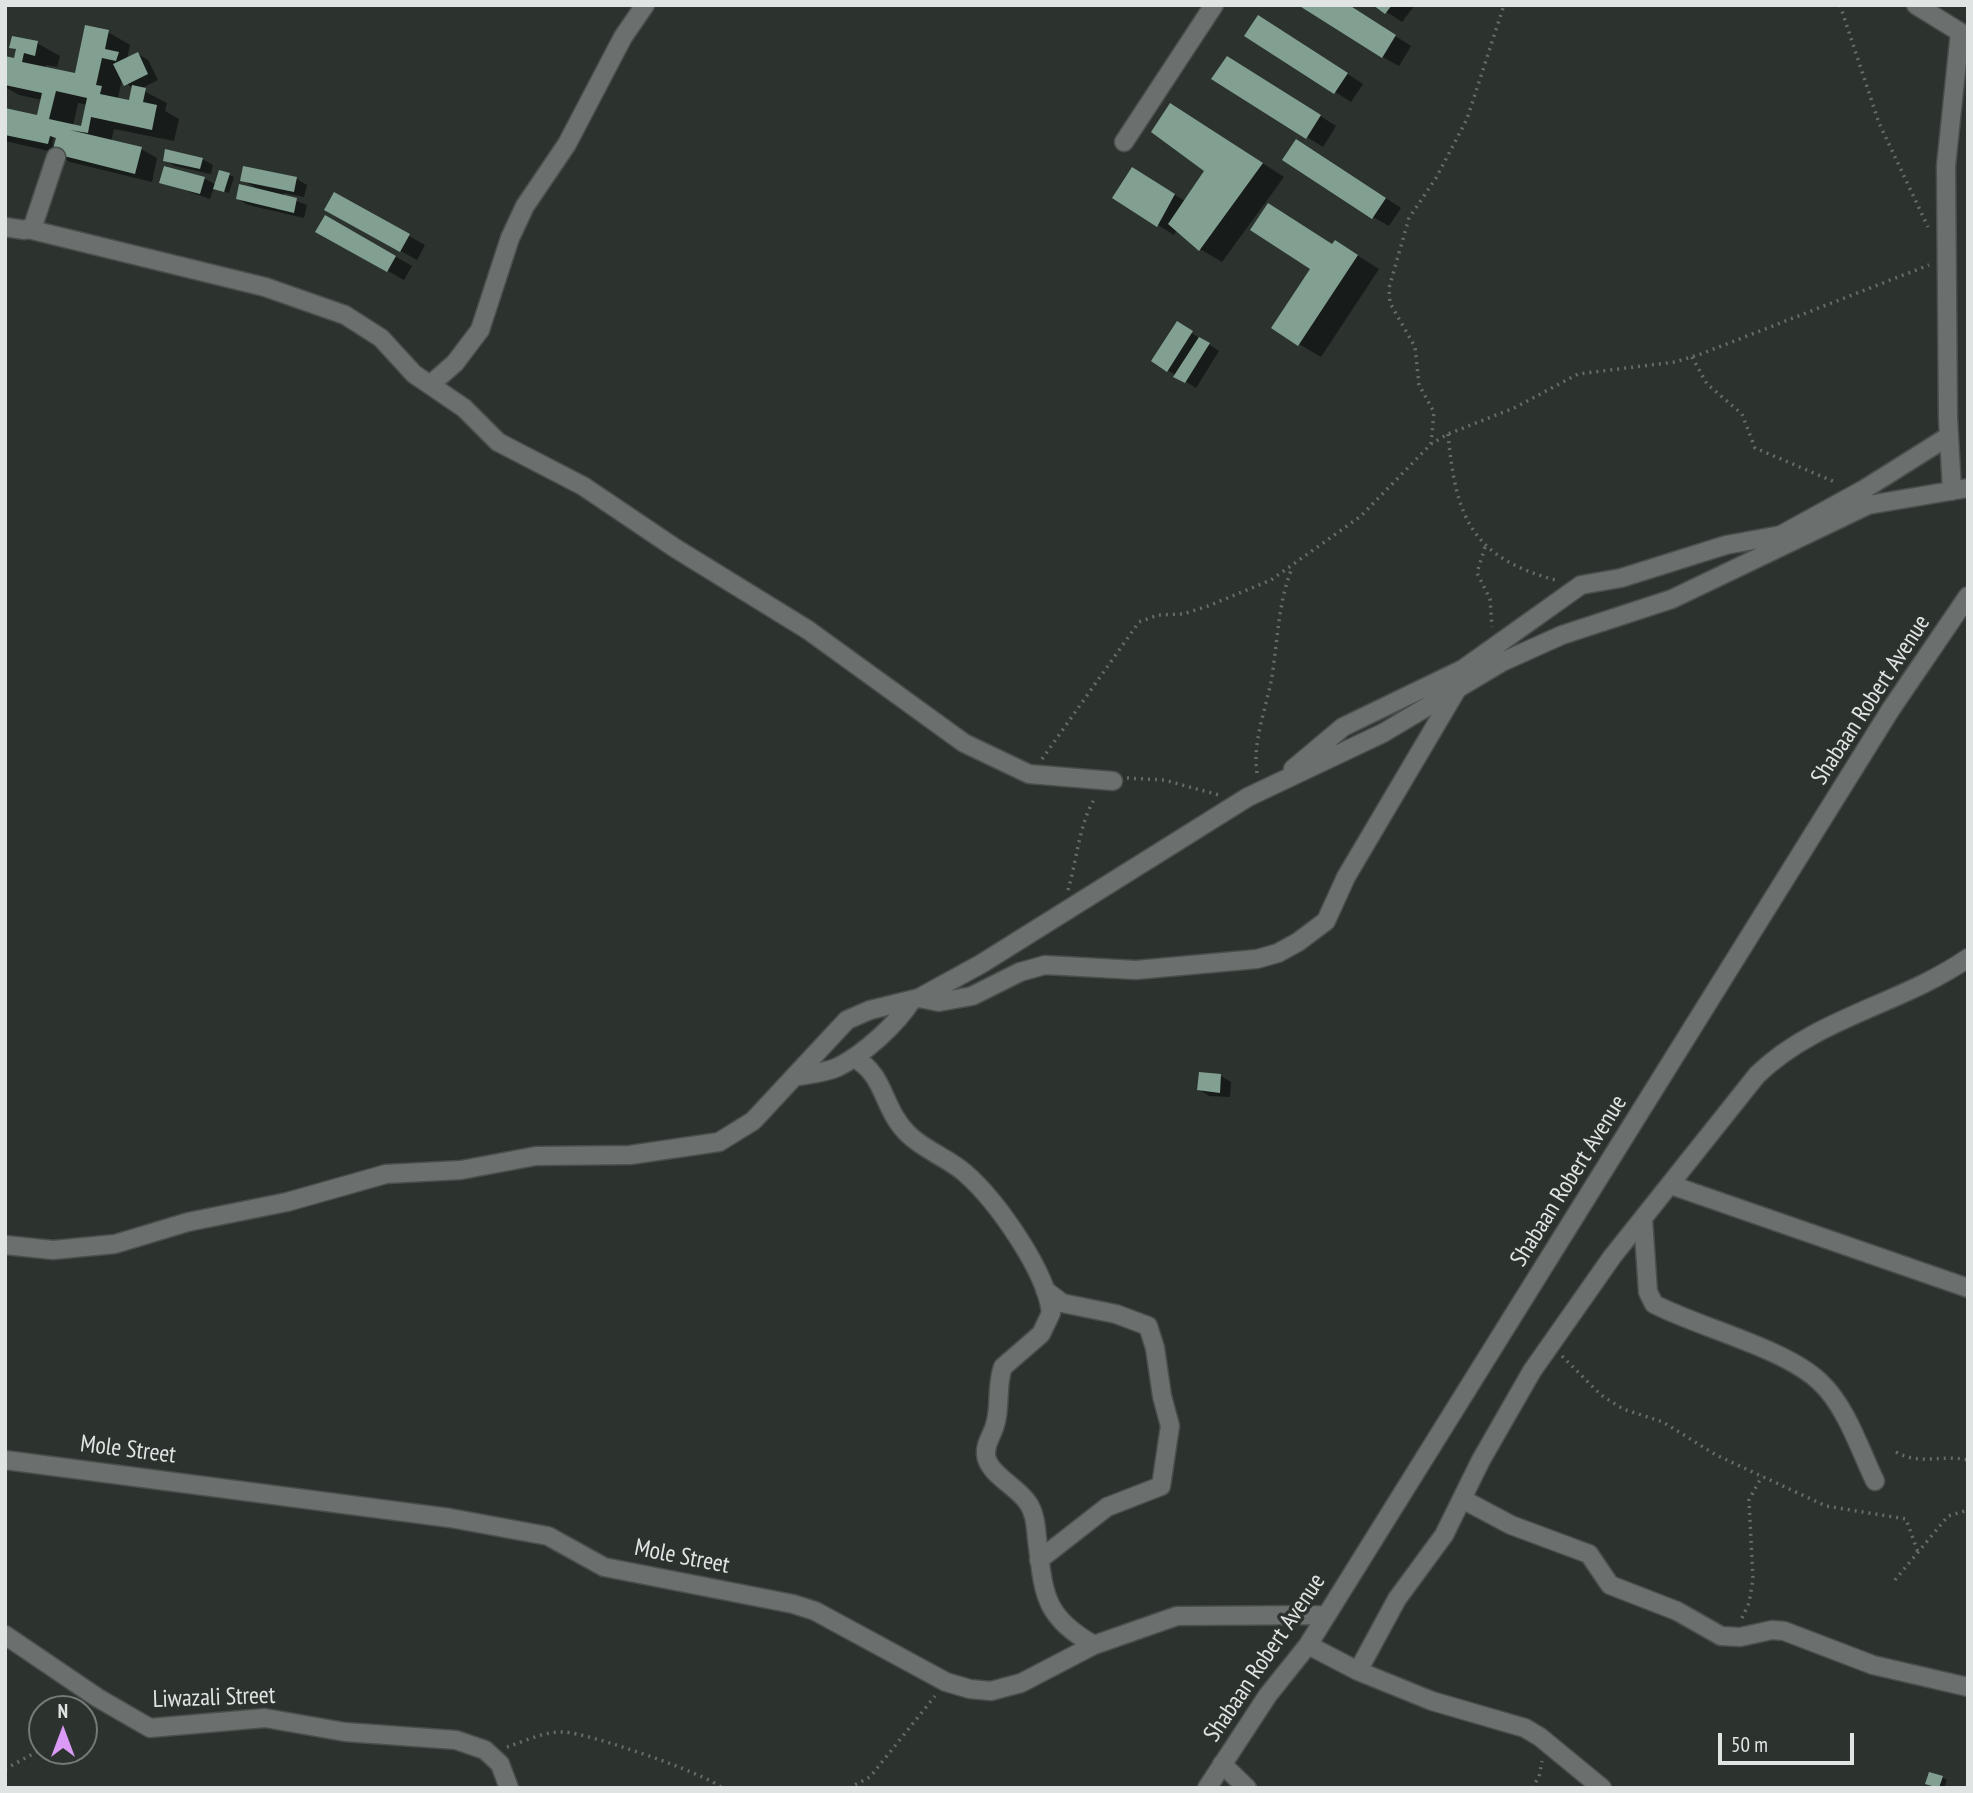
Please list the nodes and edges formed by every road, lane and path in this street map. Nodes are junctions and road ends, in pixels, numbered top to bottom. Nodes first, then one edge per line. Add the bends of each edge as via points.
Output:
1 (645, 5) edge
2 (1214, 5) edge
3 (1504, 5) edge
4 (1840, 5) edge
5 (1916, 5) edge
6 (1964, 34) edge
7 (1963, 68) edge
8 (1124, 142) dead end
9 (55, 157) dead end
10 (5, 227) edge
11 (28, 229) junction
12 (1929, 230) dead end
13 (1947, 259) junction
14 (1692, 357) junction
15 (431, 384) junction
16 (1448, 434) junction
17 (1949, 436) junction
18 (1432, 444) junction
19 (1960, 489) edge
20 (1858, 492) junction
21 (1485, 547) junction
22 (1292, 566) junction
23 (1581, 585) junction
24 (1968, 596) edge
25 (1491, 648) junction
26 (1458, 688) junction
27 (1029, 774) junction
28 (1112, 782) junction
29 (1275, 785) junction
30 (1258, 793) junction
31 (1241, 802) junction
32 (1061, 913) junction
33 (1968, 958) edge
34 (915, 999) junction
35 (854, 1058) junction
36 (794, 1077) junction
37 (1671, 1185) junction
38 (1643, 1219) junction
39 (5, 1245) edge
40 (1968, 1288) edge
41 (1044, 1289) junction
42 (1551, 1344) junction
43 (1896, 1452) dead end
44 (5, 1460) edge
45 (1968, 1460) edge
46 (1762, 1476) junction
47 (1875, 1481) dead end
48 (1464, 1500) junction
49 (1968, 1510) edge
50 (1919, 1555) junction
51 (1039, 1560) junction
52 (1895, 1580) dead end
53 (1327, 1615) junction
54 (5, 1635) edge
55 (1730, 1638) junction
56 (1094, 1645) junction
57 (1308, 1646) junction
58 (1358, 1671) junction
59 (946, 1682) junction
60 (1968, 1687) edge
61 (1546, 1742) junction
62 (488, 1754) junction
63 (28, 1757) edge
64 (1222, 1764) junction
65 (5, 1769) edge
66 (509, 1788) edge
67 (722, 1788) edge
68 (849, 1788) edge
69 (1208, 1788) edge
70 (1247, 1788) edge
71 (1532, 1788) edge
72 (1602, 1788) edge

1 - 15 street via 525,206 480,330 455,363
2 - 8 street
3 - 18 path via 1467,119 1409,218 1389,288 1390,303 1415,347 1419,385 1434,412
4 - 12 path via 1879,123
5 - 6 street
6 - 7 street
7 - 13 street via 1946,166
9 - 11 street via 37,219
10 - 11 street
11 - 15 street via 310,302 366,327 414,374
13 - 14 path
13 - 17 street
14 - 16 path via 1578,374 1514,408
14 - 20 path via 1707,384 1742,414 1755,448
15 - 27 street via 498,442 583,486 808,630 964,743
16 - 18 path
16 - 21 path via 1457,496 1475,537
17 - 19 street
17 - 20 street
18 - 22 path via 1360,516
19 - 26 street via 1868,505 1672,600 1527,649
20 - 23 street via 1781,535 1726,545 1621,578
21 - 23 path via 1536,575
21 - 25 path via 1477,573 1492,605
22 - 27 path via 1271,580 1208,606 1139,622
22 - 30 path via 1281,597 1272,675 1256,748
23 - 25 street
24 - 53 street, Shabaan Robert Avenue via 1891,709
25 - 29 street via 1452,676 1343,727
26 - 29 street via 1383,733
26 - 34 street via 1346,877 1325,921 1298,942 1257,959 1136,970 1045,965 972,996 939,1002
27 - 28 street
28 - 31 path via 1164,780
28 - 32 path via 1100,790 1084,818
29 - 30 street
30 - 31 street
31 - 32 street
32 - 34 street
33 - 37 street via 1779,1054 1757,1075
34 - 35 street
34 - 36 street via 847,1020
35 - 36 street via 832,1069
35 - 41 street via 872,1069 889,1110 909,1135 965,1173 1008,1223
36 - 39 street via 735,1135 699,1147 630,1155 536,1156 461,1170 386,1174 115,1244 52,1250
37 - 38 street
37 - 40 street
38 - 42 street
38 - 47 street via 1648,1292 1654,1304 1788,1362 1820,1382 1838,1405
41 - 51 street via 1051,1309 1049,1321 1041,1334 1003,1367 998,1413 986,1450 989,1465 1028,1503 1035,1520
41 - 51 street via 1062,1303 1116,1314 1149,1328 1170,1434 1161,1486 1107,1507
42 - 46 path via 1601,1395 1623,1409 1663,1422 1716,1455
42 - 48 street via 1481,1460
43 - 45 path via 1916,1461
44 - 59 street, Mole Street via 437,1516 548,1536 604,1567 815,1611
46 - 50 path via 1826,1506 1906,1519
46 - 55 path via 1749,1500 1751,1593
48 - 55 street via 1511,1525 1589,1554 1610,1585
48 - 58 street via 1397,1598
49 - 50 path via 1948,1516
50 - 52 path
51 - 56 street via 1043,1587 1056,1616
53 - 56 street, Mole Street via 1177,1616
53 - 57 street, Shabaan Robert Avenue
54 - 62 street, Liwazali Street via 150,1728 275,1719 345,1732 465,1741
55 - 60 street via 1784,1631 1873,1665
56 - 59 street, Mole Street via 1007,1688 971,1689
57 - 58 street
57 - 64 street, Shabaan Robert Avenue
58 - 61 street via 1432,1701 1525,1728
59 - 68 path via 870,1777
61 - 71 path
61 - 72 street
62 - 66 street via 500,1764
62 - 67 path via 547,1734 572,1732 695,1772
63 - 65 path
64 - 69 street, Shabaan Robert Avenue
64 - 70 street

